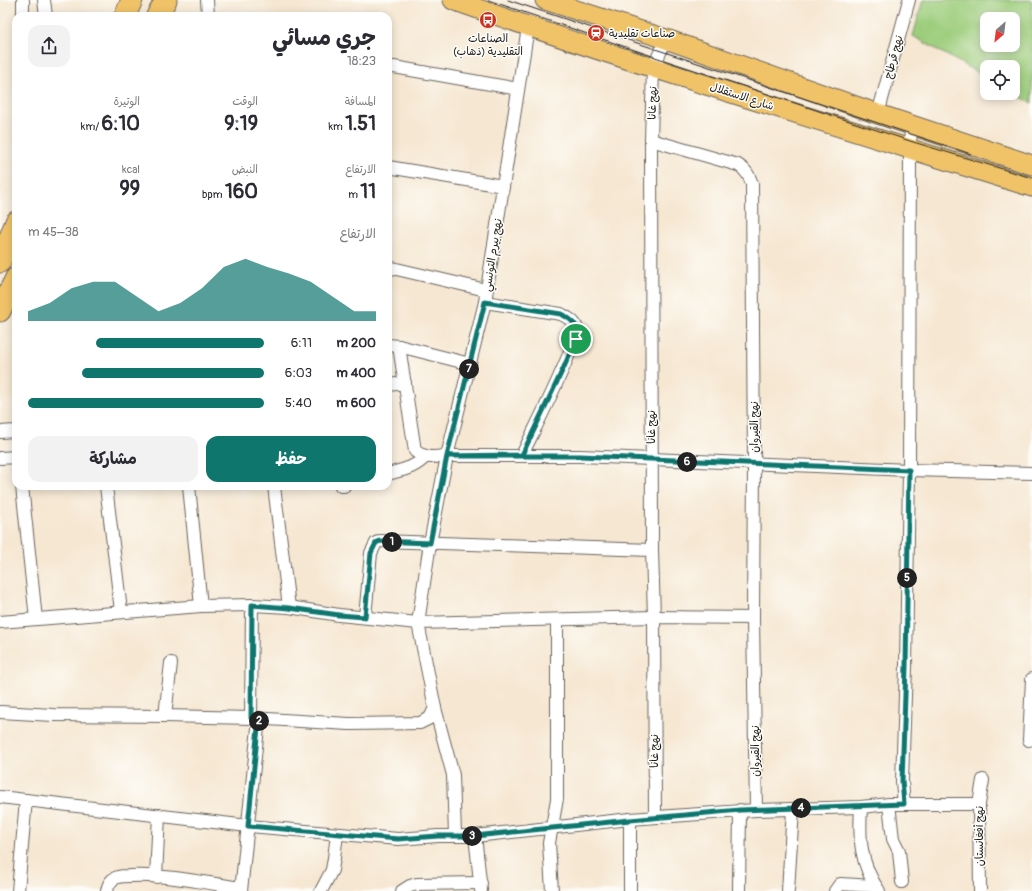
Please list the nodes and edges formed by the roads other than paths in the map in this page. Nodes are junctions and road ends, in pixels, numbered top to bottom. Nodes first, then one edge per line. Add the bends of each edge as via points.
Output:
1 (23, 0) edge
2 (44, 0) edge
3 (119, 0) edge
4 (132, 0) edge
5 (149, 0) edge
6 (166, 0) edge
7 (207, 0) edge
8 (453, 0) edge
9 (545, 0) edge
10 (909, 0) edge
11 (23, 12) edge
12 (46, 12) edge
13 (113, 12) edge
14 (127, 12) edge
15 (144, 12) edge
16 (159, 12) edge
17 (208, 12) edge
18 (528, 27) junction
19 (666, 39) junction
20 (394, 67) dead end
21 (653, 68) junction
22 (518, 89) junction
23 (878, 114) junction
24 (911, 125) junction
25 (651, 140) junction
26 (910, 149) junction
27 (1032, 165) edge
28 (392, 167) edge
29 (503, 186) junction
30 (1032, 187) edge
31 (12, 232) edge
32 (12, 250) edge
33 (0, 262) edge
34 (392, 268) edge
35 (0, 275) edge
36 (12, 287) edge
37 (486, 296) junction
38 (6, 301) edge
39 (394, 346) edge
40 (470, 364) junction
41 (405, 383) junction
42 (392, 385) edge
43 (12, 431) edge
44 (0, 432) edge
45 (522, 455) junction
46 (447, 456) junction
47 (12, 457) edge
48 (425, 457) junction
49 (0, 458) edge
50 (651, 460) junction
51 (754, 465) junction
52 (909, 470) junction
53 (392, 473) edge
54 (1032, 473) edge
55 (22, 490) edge
56 (106, 490) edge
57 (189, 490) edge
58 (274, 490) edge
59 (430, 543) junction
60 (652, 550) junction
61 (252, 605) junction
62 (202, 606) junction
63 (289, 608) junction
64 (120, 611) junction
65 (365, 617) junction
66 (654, 617) junction
67 (754, 618) junction
68 (36, 619) junction
69 (557, 620) junction
70 (0, 622) edge
71 (418, 623) junction
72 (171, 663) dead end
73 (1032, 679) edge
74 (435, 708) junction
75 (0, 712) edge
76 (165, 716) junction
77 (255, 718) junction
78 (1029, 740) dead end
79 (983, 780) dead end
80 (0, 797) edge
81 (26, 800) junction
82 (889, 804) junction
83 (904, 804) junction
84 (979, 804) junction
85 (861, 806) junction
86 (793, 809) junction
87 (740, 810) junction
88 (756, 810) junction
89 (159, 816) junction
90 (655, 818) junction
91 (630, 820) junction
92 (248, 826) junction
93 (551, 828) junction
94 (337, 834) junction
95 (455, 835) junction
96 (475, 836) junction
97 (156, 877) junction
98 (175, 879) junction
99 (902, 882) dead end
100 (481, 887) edge
101 (877, 888) edge
102 (241, 890) edge
103 (18, 891) edge
104 (107, 891) edge
105 (173, 891) edge
106 (321, 891) edge
107 (402, 891) edge
108 (552, 891) edge
109 (630, 891) edge
110 (739, 891) edge
111 (788, 891) edge
112 (835, 891) edge
113 (980, 891) edge

1 - 11 street
2 - 12 street
3 - 13 highway
4 - 14 highway
5 - 15 highway
6 - 16 highway
7 - 17 street
8 - 18 highway, شارع الاستقلال
9 - 19 highway
10 - 23 street, نهج قرطاج
18 - 21 highway, شارع الاستقلال
18 - 22 street, نهج بيرم التونسي
19 - 21 street, نهج غانا
19 - 23 highway
20 - 22 street
21 - 25 street, نهج غانا
21 - 26 highway, شارع الاستقلال
22 - 29 street, نهج بيرم التونسي
23 - 24 highway
24 - 26 street
24 - 27 highway
25 - 50 street, نهج غانا
25 - 51 street, نهج القيروان via 738,165 748,174 752,184
26 - 30 highway, شارع الاستقلال
26 - 52 street
28 - 29 street
29 - 37 street, نهج بيرم التونسي
31 - 33 highway
32 - 35 highway
34 - 37 street
36 - 38 highway
37 - 40 street, نهج بيرم التونسي
37 - 45 street via 561,314 570,318 577,331 564,367
39 - 40 street
39 - 41 street
40 - 46 street, نهج بيرم التونسي
41 - 42 street
41 - 48 street via 415,451
43 - 44 street
45 - 46 street
45 - 50 street
46 - 48 street
46 - 59 street, نهج بيرم التونسي
47 - 49 street
48 - 53 street via 412,467
50 - 51 street
50 - 60 street, نهج غانا
51 - 52 street
51 - 67 street, نهج القيروان
52 - 54 street
52 - 83 street via 902,781
55 - 68 street
56 - 64 street
57 - 62 street
58 - 63 street
59 - 60 street
59 - 65 street via 376,543 371,553
59 - 71 street, نهج بيرم التونسي
60 - 66 street, نهج غانا
61 - 62 street
61 - 63 street
61 - 77 street
62 - 64 street
63 - 65 street
64 - 68 street
65 - 71 street
66 - 67 street
66 - 69 street
66 - 90 street, نهج غانا
67 - 88 street, نهج القيروان
68 - 70 street
69 - 71 street
69 - 93 street via 557,799
71 - 74 street, نهج بيرم التونسي
72 - 76 street
73 - 78 street
74 - 77 street via 430,718 420,723 349,724
74 - 95 street, نهج بيرم التونسي via 453,775
75 - 76 street
76 - 77 street
77 - 92 street
79 - 84 street, نهج أفغانستان
80 - 81 street
81 - 89 street
81 - 103 street
82 - 83 street
82 - 85 street
82 - 99 street via 894,839 899,851
83 - 84 street
84 - 113 street, نهج أفغانستان
85 - 86 street
85 - 101 street via 861,849
86 - 88 street
86 - 111 street
87 - 88 street
87 - 90 street
87 - 110 street
89 - 92 street
89 - 97 street
90 - 91 street
91 - 93 street
91 - 109 street
92 - 94 street
92 - 102 street
93 - 96 street
93 - 108 street via 549,843
94 - 95 street via 398,839
94 - 106 street via 332,870
95 - 96 street
96 - 100 street
97 - 98 street
97 - 104 street via 118,877 112,880
98 - 102 street
98 - 105 street
100 - 107 street via 417,884
101 - 112 street via 840,884

